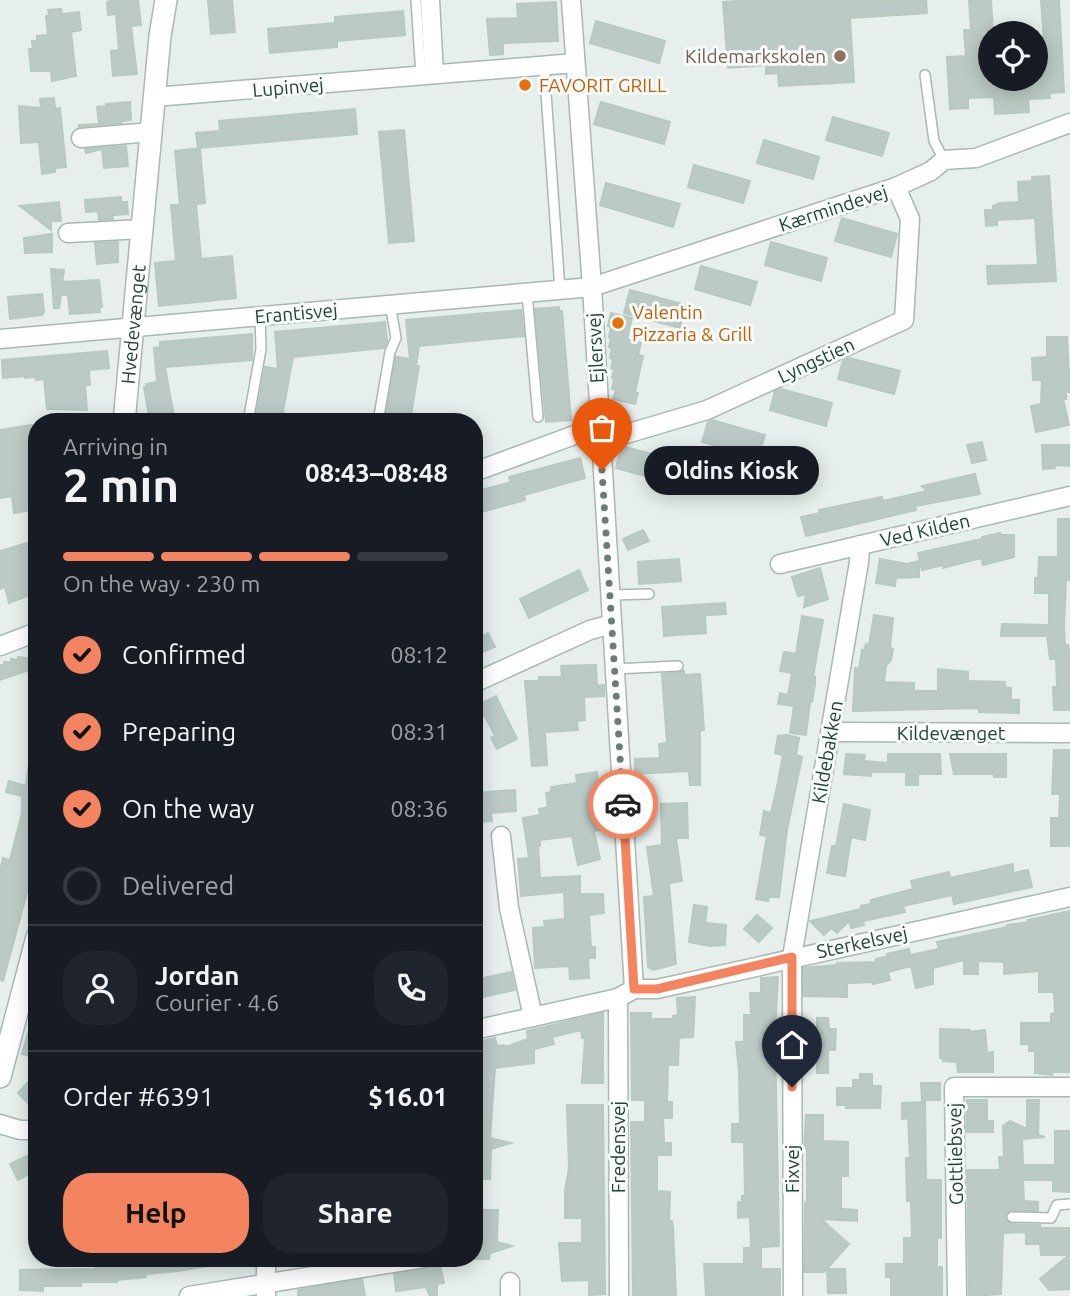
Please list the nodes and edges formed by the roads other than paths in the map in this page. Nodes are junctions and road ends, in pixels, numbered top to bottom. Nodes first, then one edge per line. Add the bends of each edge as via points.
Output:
1 (166, 0) edge
2 (416, 0) edge
3 (430, 0) edge
4 (571, 0) edge
5 (575, 63) junction
6 (544, 65) junction
7 (428, 75) junction
8 (925, 75) dead end
9 (154, 97) junction
10 (1070, 123) edge
11 (150, 132) junction
12 (81, 138) dead end
13 (944, 160) junction
14 (896, 187) junction
15 (142, 229) junction
16 (68, 233) dead end
17 (592, 287) junction
18 (560, 290) junction
19 (527, 293) junction
20 (390, 304) junction
21 (260, 316) junction
22 (133, 328) junction
23 (0, 339) edge
24 (125, 413) edge
25 (250, 413) edge
26 (379, 413) edge
27 (538, 417) dead end
28 (599, 432) junction
29 (483, 469) edge
30 (1070, 496) edge
31 (859, 545) junction
32 (780, 564) dead end
33 (649, 594) dead end
34 (610, 595) junction
35 (612, 624) junction
36 (28, 635) edge
37 (0, 646) edge
38 (678, 666) dead end
39 (614, 669) junction
40 (483, 679) edge
41 (831, 732) junction
42 (1070, 733) edge
43 (501, 836) dead end
44 (1070, 897) edge
45 (792, 957) junction
46 (28, 971) edge
47 (626, 994) junction
48 (533, 1017) junction
49 (483, 1028) edge
50 (0, 1077) edge
51 (1070, 1087) edge
52 (0, 1124) edge
53 (28, 1130) edge
54 (1070, 1204) edge
55 (1012, 1217) dead end
56 (266, 1267) edge
57 (380, 1267) edge
58 (266, 1290) edge
59 (189, 1296) edge
60 (618, 1296) edge
61 (793, 1296) edge
62 (957, 1296) edge

1 - 9 street, Hvedevænget
2 - 7 lane
3 - 7 street
4 - 5 street, Ejlersvej
5 - 6 street, Lupinvej
5 - 17 street, Ejlersvej
6 - 7 street, Lupinvej
6 - 18 lane
7 - 9 street, Lupinvej
8 - 13 lane via 933,141
9 - 11 street, Hvedevænget
10 - 13 street, Kærmindevej via 976,158
11 - 12 street
11 - 15 street, Hvedevænget
13 - 14 street, Kærmindevej via 932,172
14 - 17 street, Kærmindevej
14 - 28 street, Lyngstien via 910,219 904,320 707,410 626,434
15 - 16 street
15 - 22 street, Hvedevænget
17 - 18 street, Erantisvej
17 - 28 street, Ejlersvej
18 - 19 street, Erantisvej
19 - 20 street, Erantisvej
19 - 27 lane
20 - 21 street, Erantisvej
20 - 26 lane via 396,338
21 - 22 street, Erantisvej
21 - 25 lane via 261,349
22 - 23 street, Erantisvej
22 - 24 street, Hvedevænget
28 - 29 street via 580,433
28 - 34 street, Ejlersvej
30 - 31 street, Ved Kilden
31 - 32 street, Ved Kilden
31 - 41 street, Kildebakken
33 - 34 lane
34 - 35 street, Ejlersvej
35 - 39 street, Ejlersvej
35 - 40 street
36 - 37 street
38 - 39 lane
39 - 47 street, Ejlersvej
41 - 42 street, Kildevænget
41 - 45 street, Kildebakken
43 - 48 street via 509,908
44 - 45 street, Sterkelsvej
45 - 47 street, Sterkelsvej
45 - 61 street, Fixvej
46 - 50 street
47 - 48 street, Sterkelsvej
47 - 60 street, Fredensvej
48 - 49 street, Sterkelsvej
51 - 62 street, Gottliebsvej via 954,1087
52 - 53 street
54 - 55 lane via 1057,1205 1051,1218
56 - 58 street
57 - 58 street
58 - 59 street

